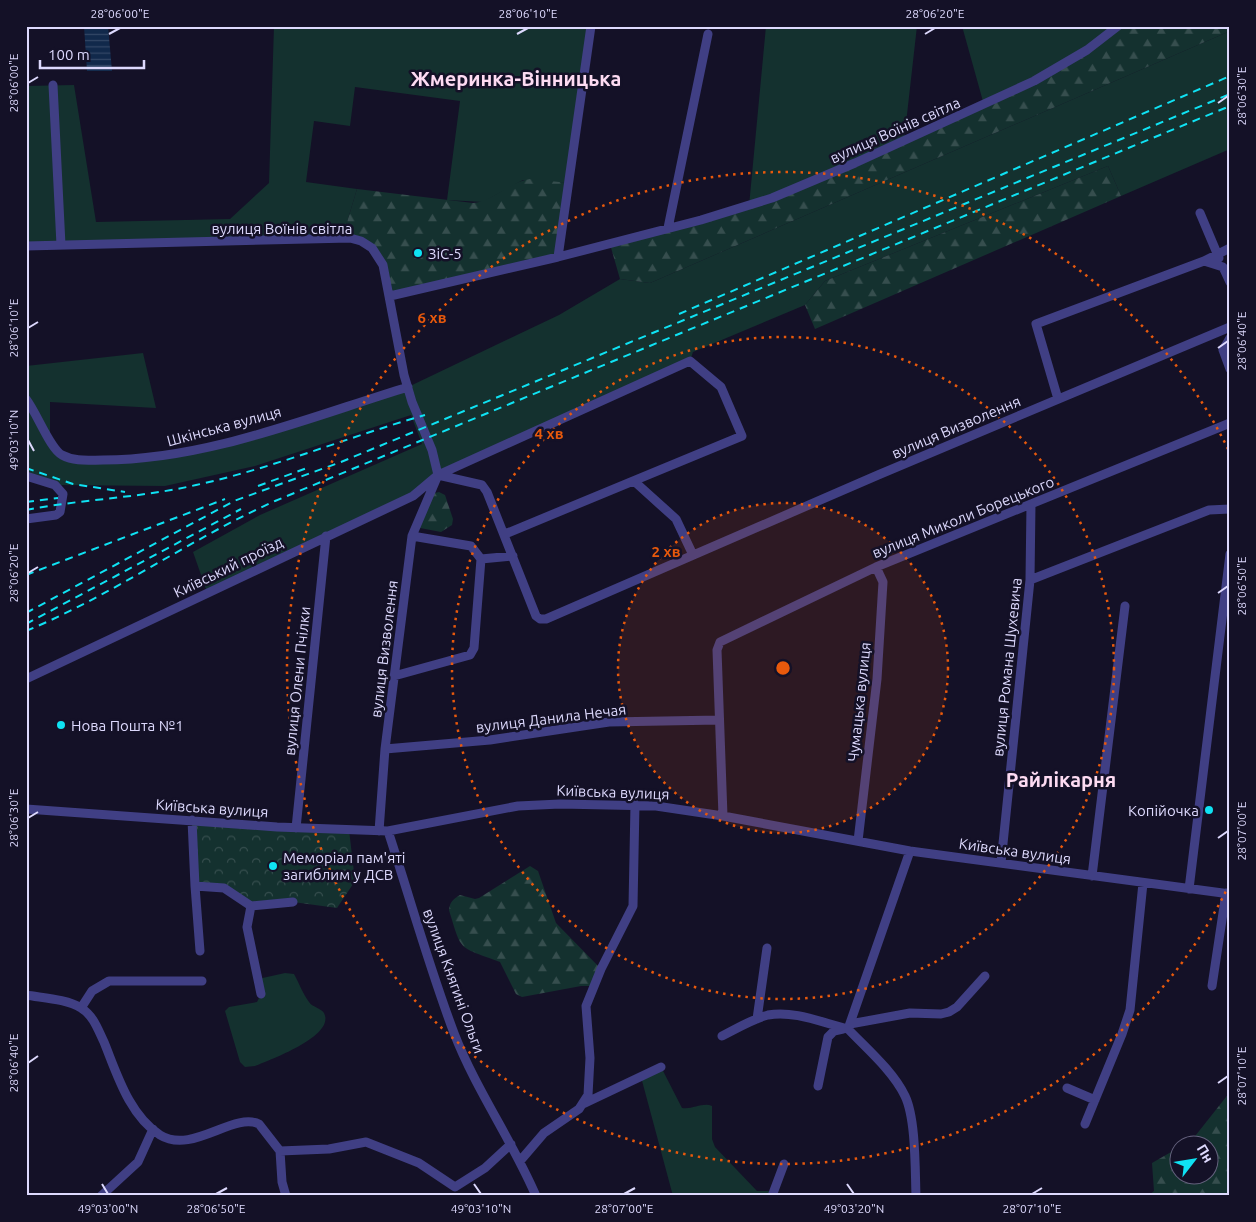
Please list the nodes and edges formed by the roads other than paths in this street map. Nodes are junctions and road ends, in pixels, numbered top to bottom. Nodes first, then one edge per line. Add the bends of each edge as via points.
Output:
1 (591, 26) edge
2 (1118, 26) edge
3 (708, 34) dead end
4 (53, 85) dead end
5 (1200, 213) dead end
6 (668, 228) junction
7 (61, 245) junction
8 (26, 246) edge
9 (1230, 248) edge
10 (1218, 254) junction
11 (558, 257) junction
12 (1204, 261) junction
13 (1223, 267) junction
14 (1230, 282) edge
15 (390, 296) junction
16 (1230, 327) edge
17 (1230, 338) edge
18 (1230, 369) edge
19 (408, 387) junction
20 (26, 399) edge
21 (1058, 399) junction
22 (1230, 424) edge
23 (438, 475) junction
24 (26, 476) edge
25 (635, 482) junction
26 (1031, 504) junction
27 (1230, 509) edge
28 (26, 519) edge
29 (505, 534) junction
30 (326, 536) junction
31 (412, 536) junction
32 (693, 555) junction
33 (513, 556) junction
34 (482, 559) junction
35 (1229, 559) edge
36 (876, 567) junction
37 (1030, 580) junction
38 (1125, 606) dead end
39 (1227, 606) edge
40 (394, 676) junction
41 (26, 679) edge
42 (719, 720) junction
43 (385, 748) junction
44 (635, 804) junction
45 (26, 808) edge
46 (723, 816) junction
47 (192, 820) junction
48 (296, 828) junction
49 (383, 831) junction
50 (858, 841) junction
51 (910, 851) junction
52 (1001, 863) junction
53 (1092, 876) junction
54 (1143, 883) junction
55 (195, 886) junction
56 (1189, 889) junction
57 (1228, 893) edge
58 (293, 902) dead end
59 (251, 906) junction
60 (767, 948) dead end
61 (200, 951) dead end
62 (985, 976) dead end
63 (202, 981) dead end
64 (1212, 986) dead end
65 (261, 994) dead end
66 (26, 995) edge
67 (81, 1008) junction
68 (757, 1019) junction
69 (849, 1026) junction
70 (722, 1036) dead end
71 (661, 1067) dead end
72 (818, 1086) dead end
73 (1067, 1088) dead end
74 (1095, 1100) junction
75 (583, 1104) junction
76 (1085, 1124) dead end
77 (153, 1129) junction
78 (511, 1144) junction
79 (280, 1151) junction
80 (520, 1161) junction
81 (784, 1164) dead end
82 (101, 1196) edge
83 (286, 1196) edge
84 (536, 1196) edge
85 (772, 1196) edge
86 (916, 1196) edge

1 - 11 street
2 - 6 street, вулиця Воїнів світла via 1087,50 1034,80 855,163 772,198
3 - 6 street
4 - 7 street
5 - 10 street
6 - 11 street, вулиця Воїнів світла
7 - 8 street, вулиця Воїнів світла
7 - 15 street, вулиця Воїнів світла via 356,239 372,248 380,258
9 - 10 street
10 - 12 street
10 - 13 street
11 - 15 street, вулиця Воїнів світла
12 - 13 street
12 - 21 street via 1036,324
13 - 14 street
15 - 19 street
16 - 21 street, вулиця Визволення
17 - 18 street via 1223,350
19 - 20 street, Шкінська вулиця via 250,436 138,460 78,460 62,456 50,442 39,417
19 - 23 street
21 - 32 street, вулиця Визволення
22 - 26 street, вулиця Миколи Борецького
23 - 25 street, Київський проїзд via 690,361 721,387 742,436
23 - 29 street, вулиця Визволення via 482,485
23 - 30 street, Київський проїзд via 413,496
23 - 31 street, вулиця Визволення
24 - 28 street via 55,486 63,494 60,512 56,515
25 - 29 street
25 - 32 street via 676,519
26 - 36 street, вулиця Миколи Борецького
26 - 37 street, вулиця Романа Шухевича
27 - 37 street via 1209,510
29 - 33 street, вулиця Визволення
30 - 41 street, Київський проїзд
30 - 48 street, вулиця Олени Пчілки
31 - 34 street via 471,546
31 - 40 street, вулиця Визволення
32 - 33 street, вулиця Визволення via 540,619
33 - 34 street
34 - 40 street via 474,648 470,655
35 - 39 street
36 - 42 street, вулиця Миколи Борецького via 720,642 716,650
36 - 50 street, Чумацька вулиця via 883,582 877,678
37 - 52 street, вулиця Романа Шухевича
38 - 53 street
39 - 56 street
40 - 43 street, вулиця Визволення
42 - 43 street, вулиця Данила Нечая via 609,722 490,740
42 - 46 street
43 - 49 street, вулиця Визволення
44 - 46 street, Київська вулиця
44 - 49 street, Київська вулиця via 511,807
44 - 75 street via 635,899 587,1003 590,1080
45 - 47 street, Київська вулиця
46 - 50 street, Київська вулиця
47 - 48 street, Київська вулиця
47 - 55 street
48 - 49 street, Київська вулиця
49 - 78 street, вулиця Княгині Ольги via 454,1033
50 - 51 street, Київська вулиця
51 - 52 street, Київська вулиця
51 - 69 street
52 - 53 street, Київська вулиця
53 - 54 street, Київська вулиця
54 - 56 street, Київська вулиця
54 - 74 street via 1130,1010
55 - 59 street via 224,888
55 - 61 street
56 - 57 street, Київська вулиця
57 - 64 street, Київська вулиця
58 - 59 street
59 - 65 street via 247,927
60 - 68 street
62 - 69 street via 958,1007 946,1013 910,1013
63 - 67 street via 109,981 92,991
66 - 67 street
67 - 77 street via 96,1024 136,1111
68 - 69 street via 790,1015
68 - 70 street
69 - 72 street via 834,1031 828,1037
69 - 86 street via 905,1096 912,1121
71 - 75 street
73 - 74 street
74 - 76 street
75 - 80 street via 544,1133
77 - 79 street via 166,1138 186,1140 251,1122 261,1126
77 - 82 street via 138,1162
78 - 79 street via 485,1168 455,1187 419,1163 366,1142 329,1149
78 - 80 street, вулиця Княгині Ольги
79 - 83 street
80 - 84 street, вулиця Княгині Ольги
81 - 85 street

